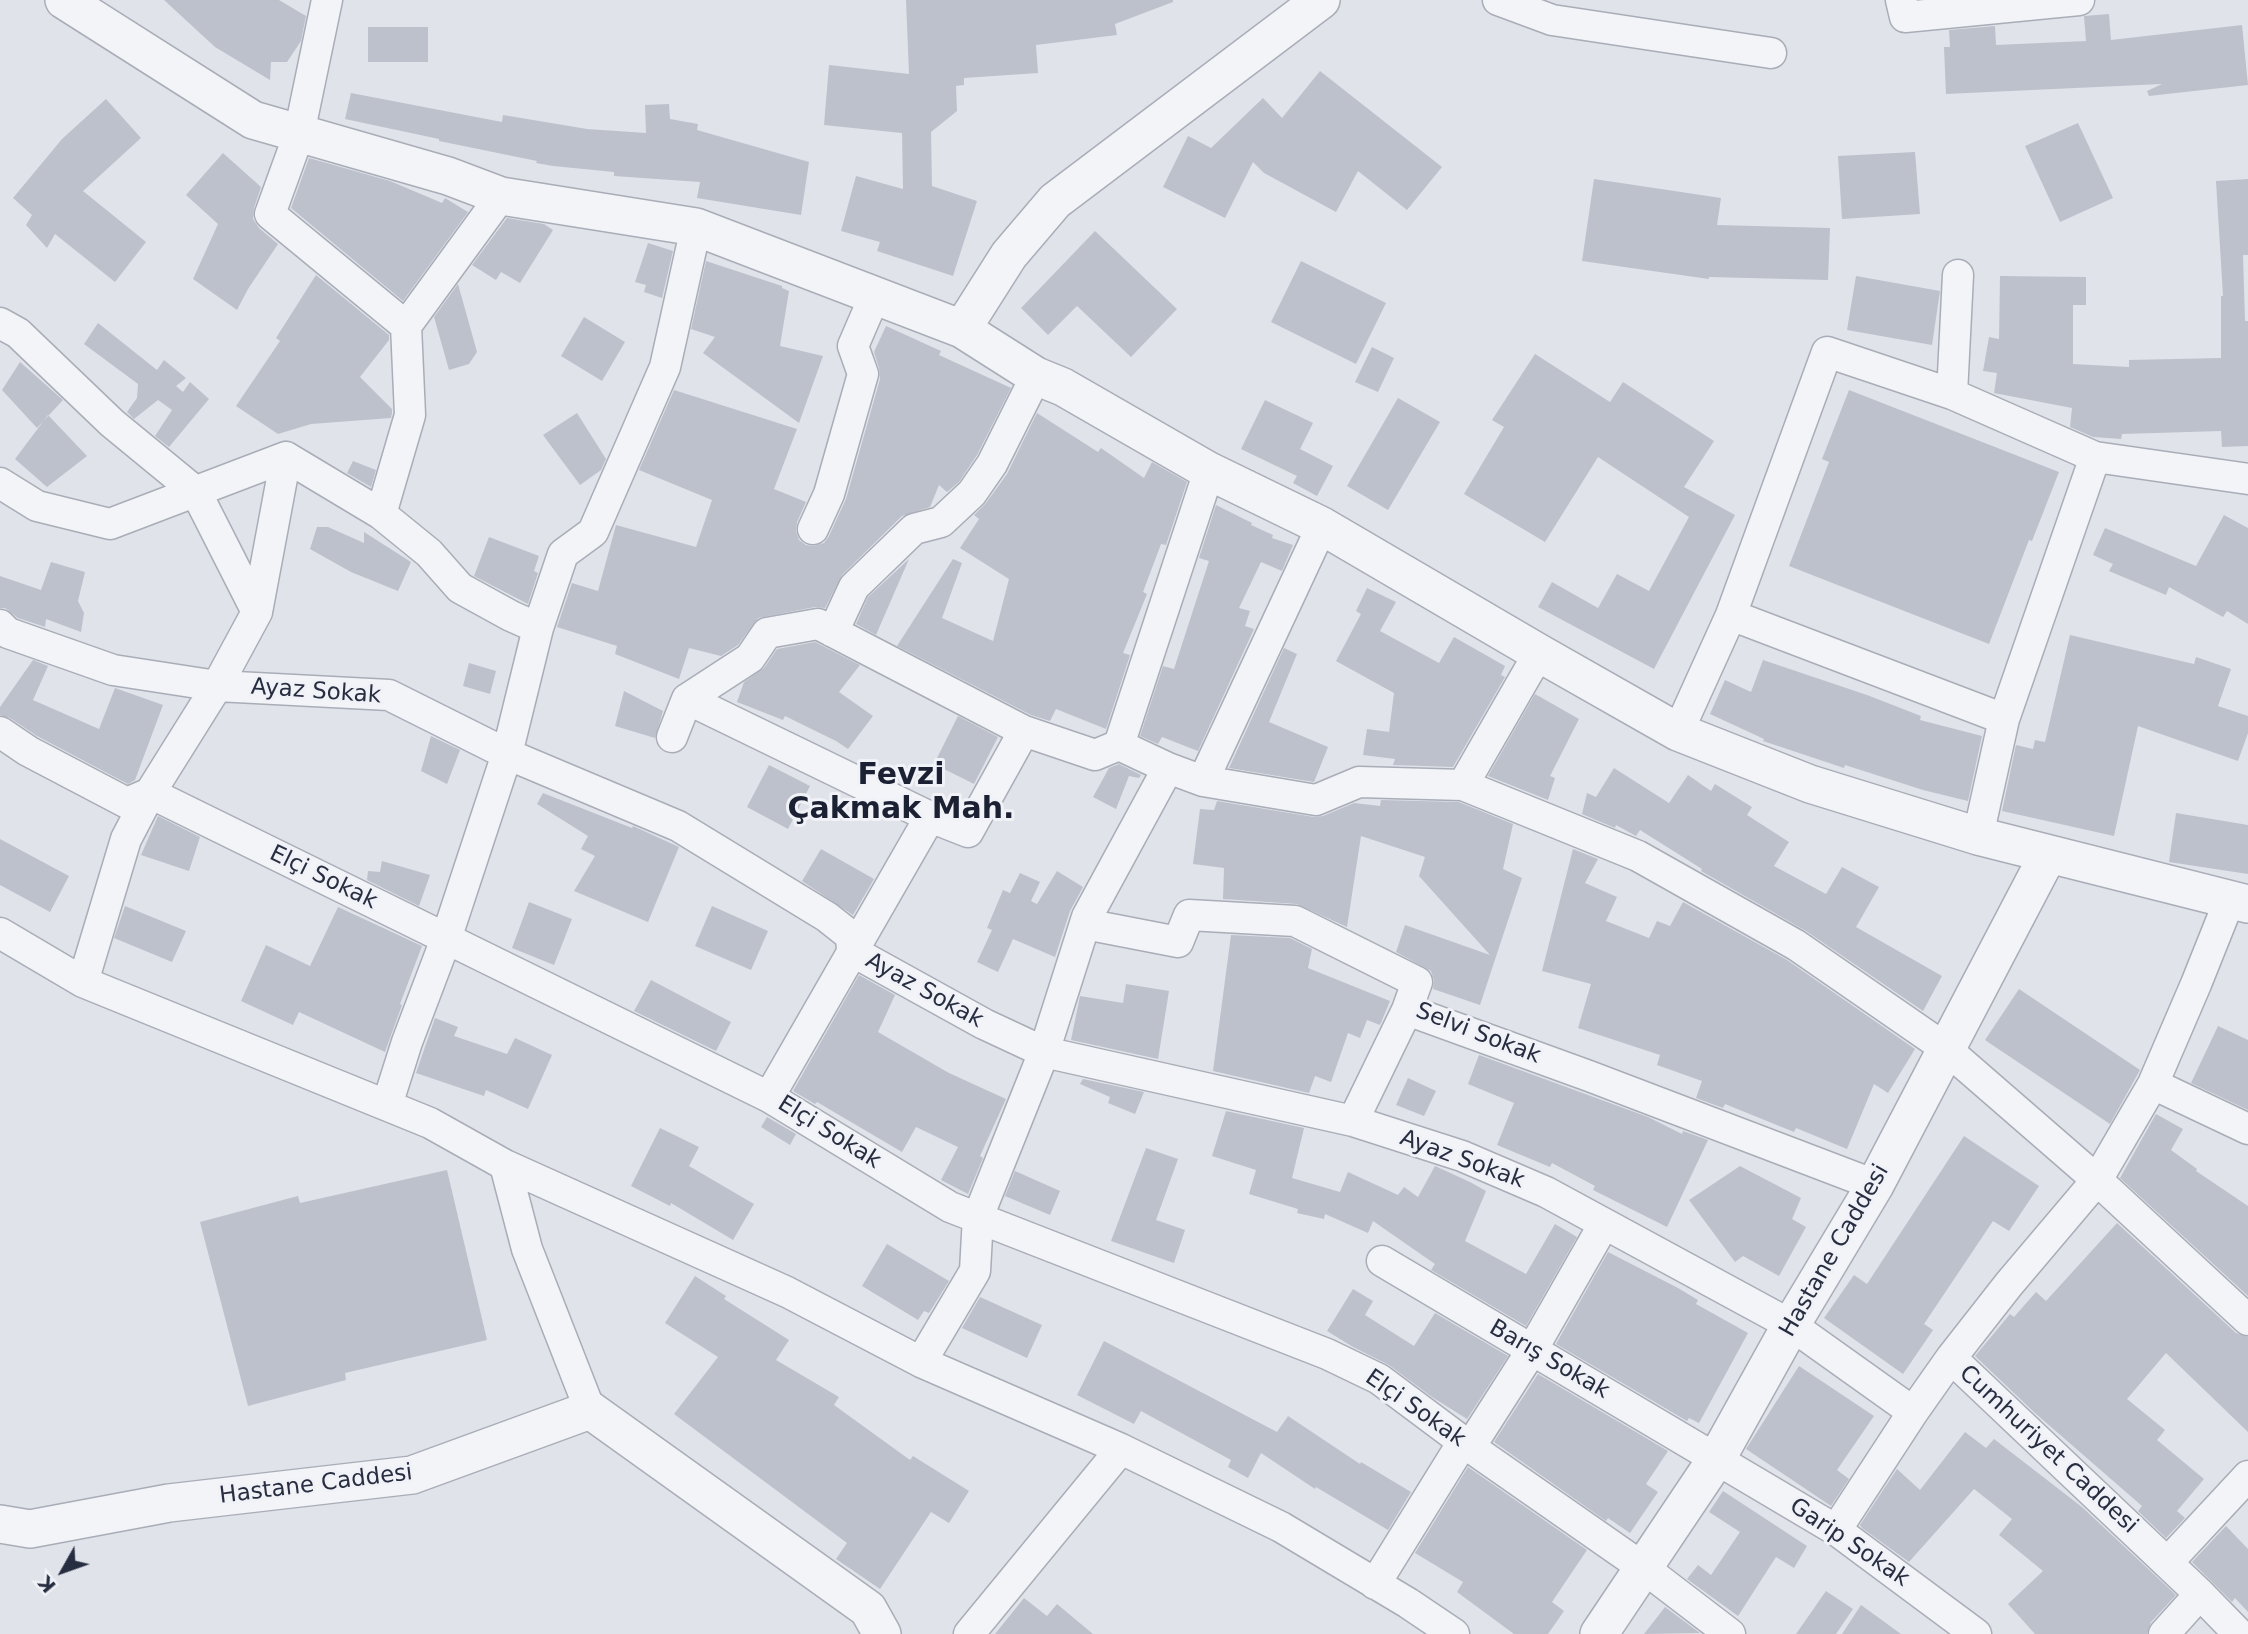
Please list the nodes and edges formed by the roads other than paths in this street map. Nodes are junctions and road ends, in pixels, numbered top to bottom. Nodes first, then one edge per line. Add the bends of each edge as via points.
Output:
1 (64, 0) edge
2 (327, 0) edge
3 (1321, 0) edge
4 (1498, 0) edge
5 (1902, 0) edge
6 (2079, 0) edge
7 (1771, 53) dead end
8 (299, 134) junction
9 (501, 196) junction
10 (696, 228) junction
11 (1958, 275) dead end
12 (875, 295) junction
13 (0, 323) edge
14 (406, 326) junction
15 (962, 329) junction
16 (1036, 376) junction
17 (1952, 394) junction
18 (286, 457) junction
19 (2095, 457) junction
20 (1209, 471) junction
21 (2248, 479) edge
22 (0, 483) edge
23 (196, 492) junction
24 (381, 514) junction
25 (1322, 526) junction
26 (813, 529) dead end
27 (257, 612) junction
28 (1731, 615) junction
29 (0, 625) edge
30 (538, 628) junction
31 (833, 632) junction
32 (1539, 653) junction
33 (217, 686) junction
34 (687, 699) junction
35 (2004, 719) junction
36 (1024, 731) junction
37 (0, 732) edge
38 (1678, 732) junction
39 (672, 737) dead end
40 (1119, 745) junction
41 (507, 754) junction
42 (1168, 768) junction
43 (1203, 780) junction
44 (1463, 785) junction
45 (150, 793) junction
46 (930, 817) junction
47 (1978, 836) junction
48 (2048, 855) junction
49 (2239, 901) edge
50 (1085, 924) junction
51 (0, 933) edge
52 (446, 939) junction
53 (852, 951) junction
54 (83, 982) junction
55 (1406, 1010) junction
56 (1945, 1048) junction
57 (1044, 1052) junction
58 (2153, 1084) junction
59 (769, 1097) junction
60 (387, 1105) junction
61 (1353, 1122) junction
62 (2248, 1129) edge
63 (505, 1165) junction
64 (2098, 1180) junction
65 (1875, 1185) junction
66 (978, 1217) junction
67 (1604, 1224) junction
68 (1382, 1261) dead end
69 (2248, 1320) edge
70 (1791, 1325) junction
71 (1532, 1349) junction
72 (1951, 1358) junction
73 (921, 1362) junction
74 (590, 1410) junction
75 (1913, 1412) junction
76 (1466, 1445) junction
77 (1121, 1449) junction
78 (1717, 1458) junction
79 (2248, 1476) edge
80 (0, 1524) edge
81 (1836, 1530) junction
82 (2167, 1563) junction
83 (1645, 1569) junction
84 (1375, 1584) junction
85 (2200, 1594) junction
86 (883, 1634) edge
87 (969, 1634) edge
88 (1454, 1634) edge
89 (1598, 1634) edge
90 (1730, 1634) edge
91 (1976, 1634) edge
92 (2164, 1634) edge
93 (2239, 1634) edge

1 - 8 street via 253,120
2 - 8 street
3 - 15 street via 1055,201 1009,255
4 - 7 street via 1552,20
5 - 6 street via 1905,18
8 - 9 street via 448,176
8 - 14 street via 270,214
9 - 10 street
9 - 14 street
10 - 12 street
10 - 30 street via 665,367 593,532 563,554
11 - 17 street
12 - 15 street
12 - 26 street via 853,346 863,374 829,494
13 - 23 street via 18,333 112,423
14 - 24 street via 410,415
15 - 16 street
16 - 20 street
16 - 31 street via 992,464 972,493 941,522 914,529 854,587
17 - 19 street
17 - 28 street via 1827,352
18 - 23 street
18 - 24 street
18 - 27 street
19 - 21 street
19 - 35 street
20 - 25 street
20 - 40 street
22 - 23 street via 37,506 110,524
23 - 27 street
24 - 30 street via 429,553 460,588
25 - 32 street
25 - 43 street
27 - 33 street
28 - 35 street
28 - 38 street
29 - 33 street, Ayaz Sokak via 8,633 113,670
30 - 41 street
31 - 34 street via 818,624 767,633 750,658
31 - 36 street
32 - 38 street
32 - 44 street
33 - 41 street, Ayaz Sokak via 389,695
33 - 45 street
34 - 39 street
34 - 46 street
35 - 47 street
36 - 40 street via 1095,755
36 - 46 street via 968,832
37 - 45 street via 127,803
38 - 47 street via 1810,784
40 - 42 street
41 - 52 street
41 - 53 street, Ayaz Sokak via 678,826 827,917 851,936
42 - 43 street
42 - 50 street
43 - 44 street via 1316,800 1359,782
44 - 56 street via 1638,856 1796,945
45 - 52 street, Elçi Sokak
45 - 54 street via 126,839
46 - 53 street
47 - 48 street
48 - 49 street
48 - 56 street, Hastane Caddesi
49 - 58 street
50 - 55 street, Selvi Sokak via 1178,942 1189,915 1295,921 1417,982
50 - 57 street
51 - 54 street
52 - 59 street, Elçi Sokak
52 - 60 street
53 - 57 street, Ayaz Sokak
53 - 59 street
54 - 60 street
55 - 61 street
55 - 65 street, Selvi Sokak
56 - 64 street
56 - 65 street, Hastane Caddesi
57 - 61 street, Ayaz Sokak
57 - 66 street
58 - 62 street
58 - 64 street
59 - 66 street, Elçi Sokak via 950,1207
60 - 63 street
61 - 67 street, Ayaz Sokak via 1462,1156 1546,1192
63 - 73 street via 787,1292
63 - 74 street via 527,1248
64 - 69 street
64 - 72 street
65 - 70 street, Hastane Caddesi
66 - 73 street via 975,1271
66 - 76 street, Elçi Sokak via 1327,1354 1379,1379
67 - 70 street, Ayaz Sokak
67 - 71 street
68 - 71 street, Barış Sokak
70 - 75 street
70 - 78 street, Hastane Caddesi
71 - 76 street
71 - 78 street, Barış Sokak
72 - 75 street, Cumhuriyet Caddesi
72 - 82 street, Cumhuriyet Caddesi
73 - 77 street
74 - 80 street, Hastane Caddesi via 412,1475 169,1503 30,1529
74 - 86 street via 868,1609
75 - 81 street, Cumhuriyet Caddesi
76 - 83 street, Elçi Sokak
76 - 84 street
77 - 84 street via 1281,1527
77 - 87 street
78 - 81 street, Garip Sokak
78 - 83 street, Hastane Caddesi
79 - 82 street
81 - 91 street, Garip Sokak
82 - 85 street, Cumhuriyet Caddesi
83 - 89 street, Hastane Caddesi
83 - 90 street, Elçi Sokak
84 - 88 street
85 - 92 street
85 - 93 street, Cumhuriyet Caddesi

